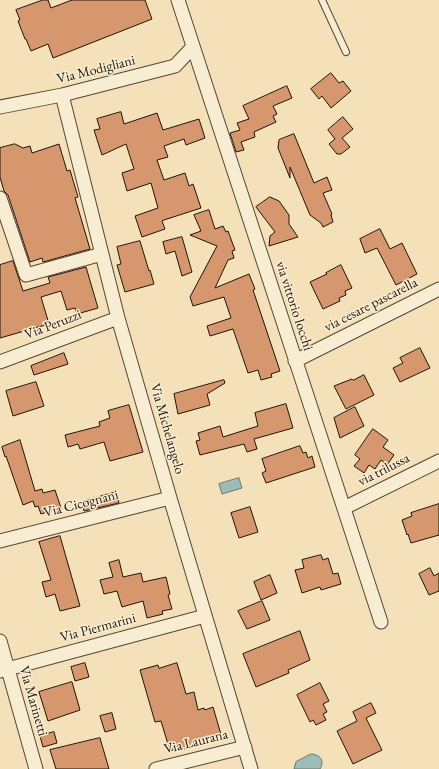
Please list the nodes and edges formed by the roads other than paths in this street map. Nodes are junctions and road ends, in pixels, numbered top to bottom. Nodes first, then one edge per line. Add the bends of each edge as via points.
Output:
1 (178, 0) edge
2 (322, 0) edge
3 (192, 48) junction
4 (346, 52) dead end
5 (62, 95) junction
6 (0, 108) edge
7 (0, 198) edge
8 (102, 254) junction
9 (439, 289) edge
10 (118, 318) junction
11 (295, 361) junction
12 (0, 362) edge
13 (439, 460) edge
14 (170, 498) junction
15 (344, 508) junction
16 (0, 541) edge
17 (205, 616) junction
18 (381, 622) dead end
19 (0, 641) edge
20 (4, 670) edge
21 (245, 747) junction
22 (36, 769) edge
23 (156, 769) edge
24 (251, 769) edge

1 - 3 street, via vittorio locchi
2 - 4 lane
3 - 5 street, Via Modigliani via 175,66
3 - 11 street, via vittorio locchi
5 - 6 street, Via Modigliani
5 - 8 street, Via Michelangelo
7 - 8 street via 26,275
8 - 10 street, Via Michelangelo
9 - 11 street, via cesare pascarella
10 - 12 street, Via Peruzzi
10 - 14 street, Via Michelangelo
11 - 15 street, via vittorio locchi
13 - 15 street, via trilussa
14 - 16 street, Via Cicognani
14 - 17 street, Via Michelangelo
15 - 18 street, via vittorio locchi
17 - 20 street, Via Piermarini
17 - 21 street, Via Michelangelo
19 - 20 street, Via Marinetti
20 - 22 street, Via Marinetti
21 - 23 street, Via Laurana
21 - 24 street, Via Michelangelo

